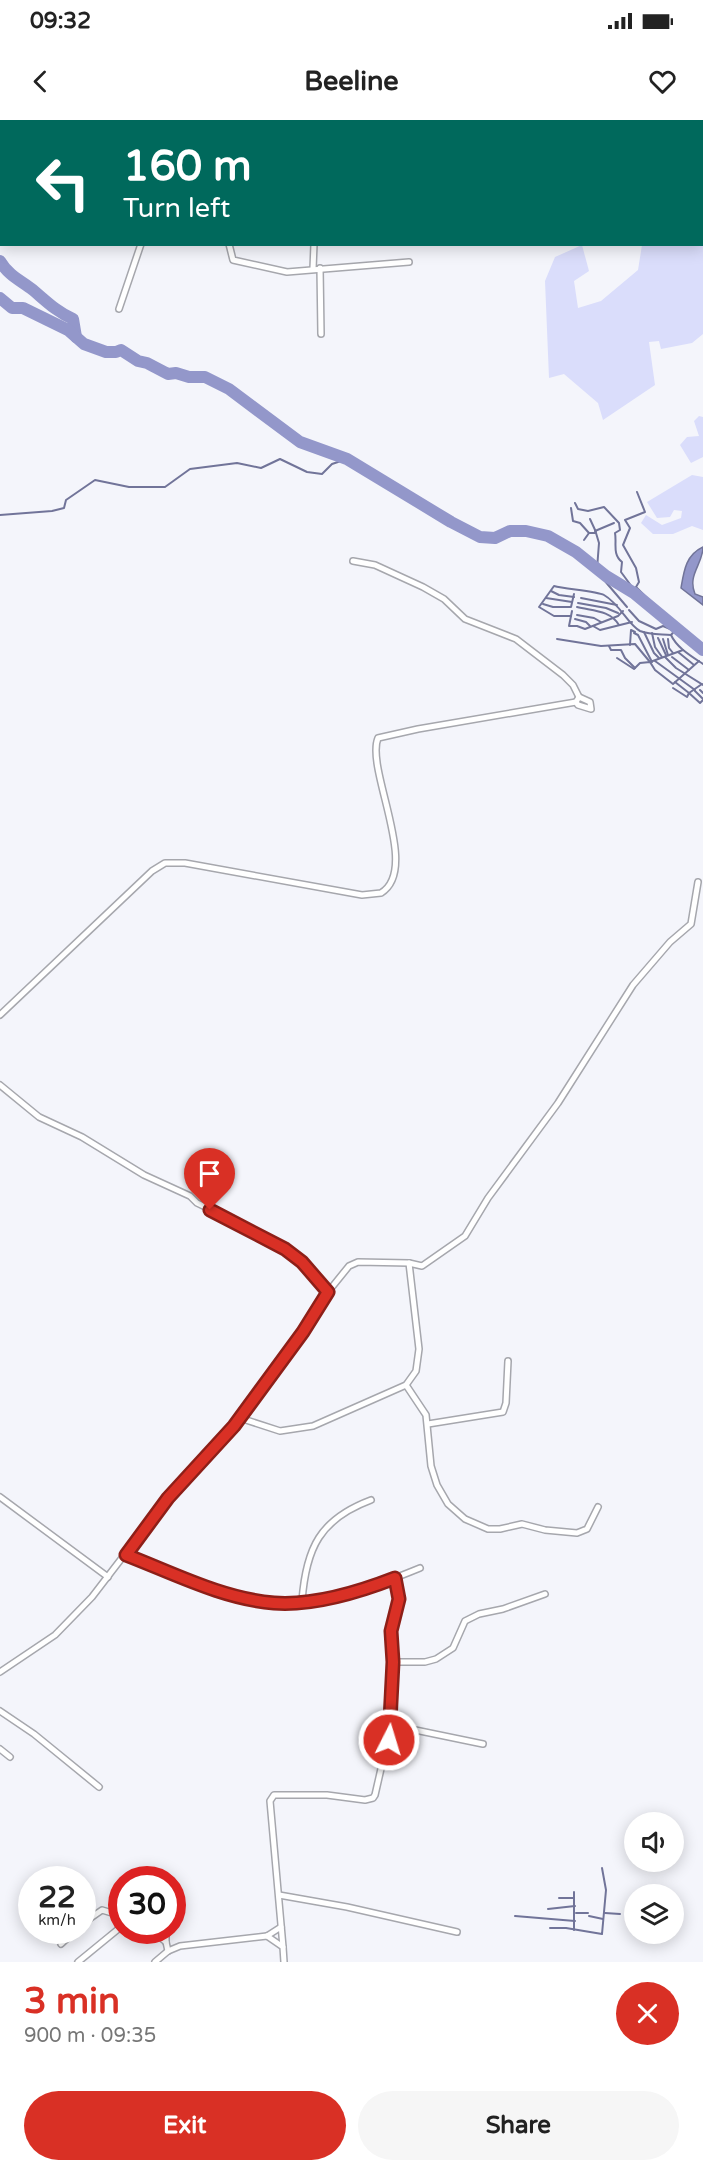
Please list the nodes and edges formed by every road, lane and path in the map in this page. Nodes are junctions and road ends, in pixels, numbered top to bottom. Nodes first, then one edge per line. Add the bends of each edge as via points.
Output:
1 (140, 246) edge
2 (229, 246) edge
3 (314, 246) edge
4 (409, 262) dead end
5 (320, 268) junction
6 (313, 269) junction
7 (119, 309) dead end
8 (321, 334) dead end
9 (353, 561) dead end
10 (698, 882) dead end
11 (0, 1015) edge
12 (0, 1085) edge
13 (409, 1263) junction
14 (328, 1292) junction
15 (508, 1361) dead end
16 (406, 1385) junction
17 (240, 1418) junction
18 (428, 1424) junction
19 (0, 1497) edge
20 (371, 1500) dead end
21 (598, 1507) dead end
22 (126, 1555) junction
23 (420, 1568) dead end
24 (108, 1577) junction
25 (395, 1578) junction
26 (545, 1594) dead end
27 (302, 1601) junction
28 (393, 1662) junction
29 (0, 1672) edge
30 (0, 1711) edge
31 (391, 1725) junction
32 (483, 1744) dead end
33 (0, 1749) edge
34 (10, 1756) dead end
35 (99, 1787) dead end
36 (279, 1895) junction
37 (281, 1927) junction
38 (457, 1932) dead end
39 (267, 1935) junction
40 (108, 1937) edge
41 (166, 1944) edge
42 (283, 1947) junction
43 (168, 1951) junction
44 (78, 1962) edge
45 (154, 1962) edge
46 (284, 1962) edge

1 - 7 street
2 - 6 street via 236,261 287,272
3 - 6 street
4 - 5 street
5 - 6 street
5 - 8 street
9 - 11 street via 423,587 444,599 465,619 516,639 563,675 573,685 577,699 378,738 375,760 389,811 395,864 392,882 381,893 352,894 185,863 165,863 135,885
10 - 13 street via 691,924 633,985 558,1104 488,1198 465,1236 422,1266
12 - 14 street via 39,1117 285,1249
13 - 14 street via 358,1262 349,1266
13 - 16 street via 418,1357 413,1378
14 - 17 street
15 - 18 street via 503,1412
16 - 17 street via 313,1426 280,1431
16 - 18 street via 422,1406
17 - 22 street via 168,1498
18 - 21 street via 431,1466 437,1485 448,1504 465,1519 488,1528 522,1524 577,1533 587,1529
19 - 24 street
20 - 27 street via 342,1512 318,1539 309,1558
22 - 24 street
22 - 27 street via 236,1596 275,1603
23 - 25 street
24 - 29 street via 55,1635
25 - 27 street
25 - 28 street via 399,1599 391,1631
26 - 28 street via 465,1621 453,1647 436,1659
28 - 31 street
30 - 35 street
31 - 32 street
31 - 36 street via 373,1798 290,1794 272,1797 270,1822
33 - 34 street
36 - 37 street
36 - 38 street
37 - 39 street
37 - 42 street
39 - 42 street
39 - 43 street via 194,1943
40 - 44 street
41 - 43 street
42 - 46 street
43 - 45 street

